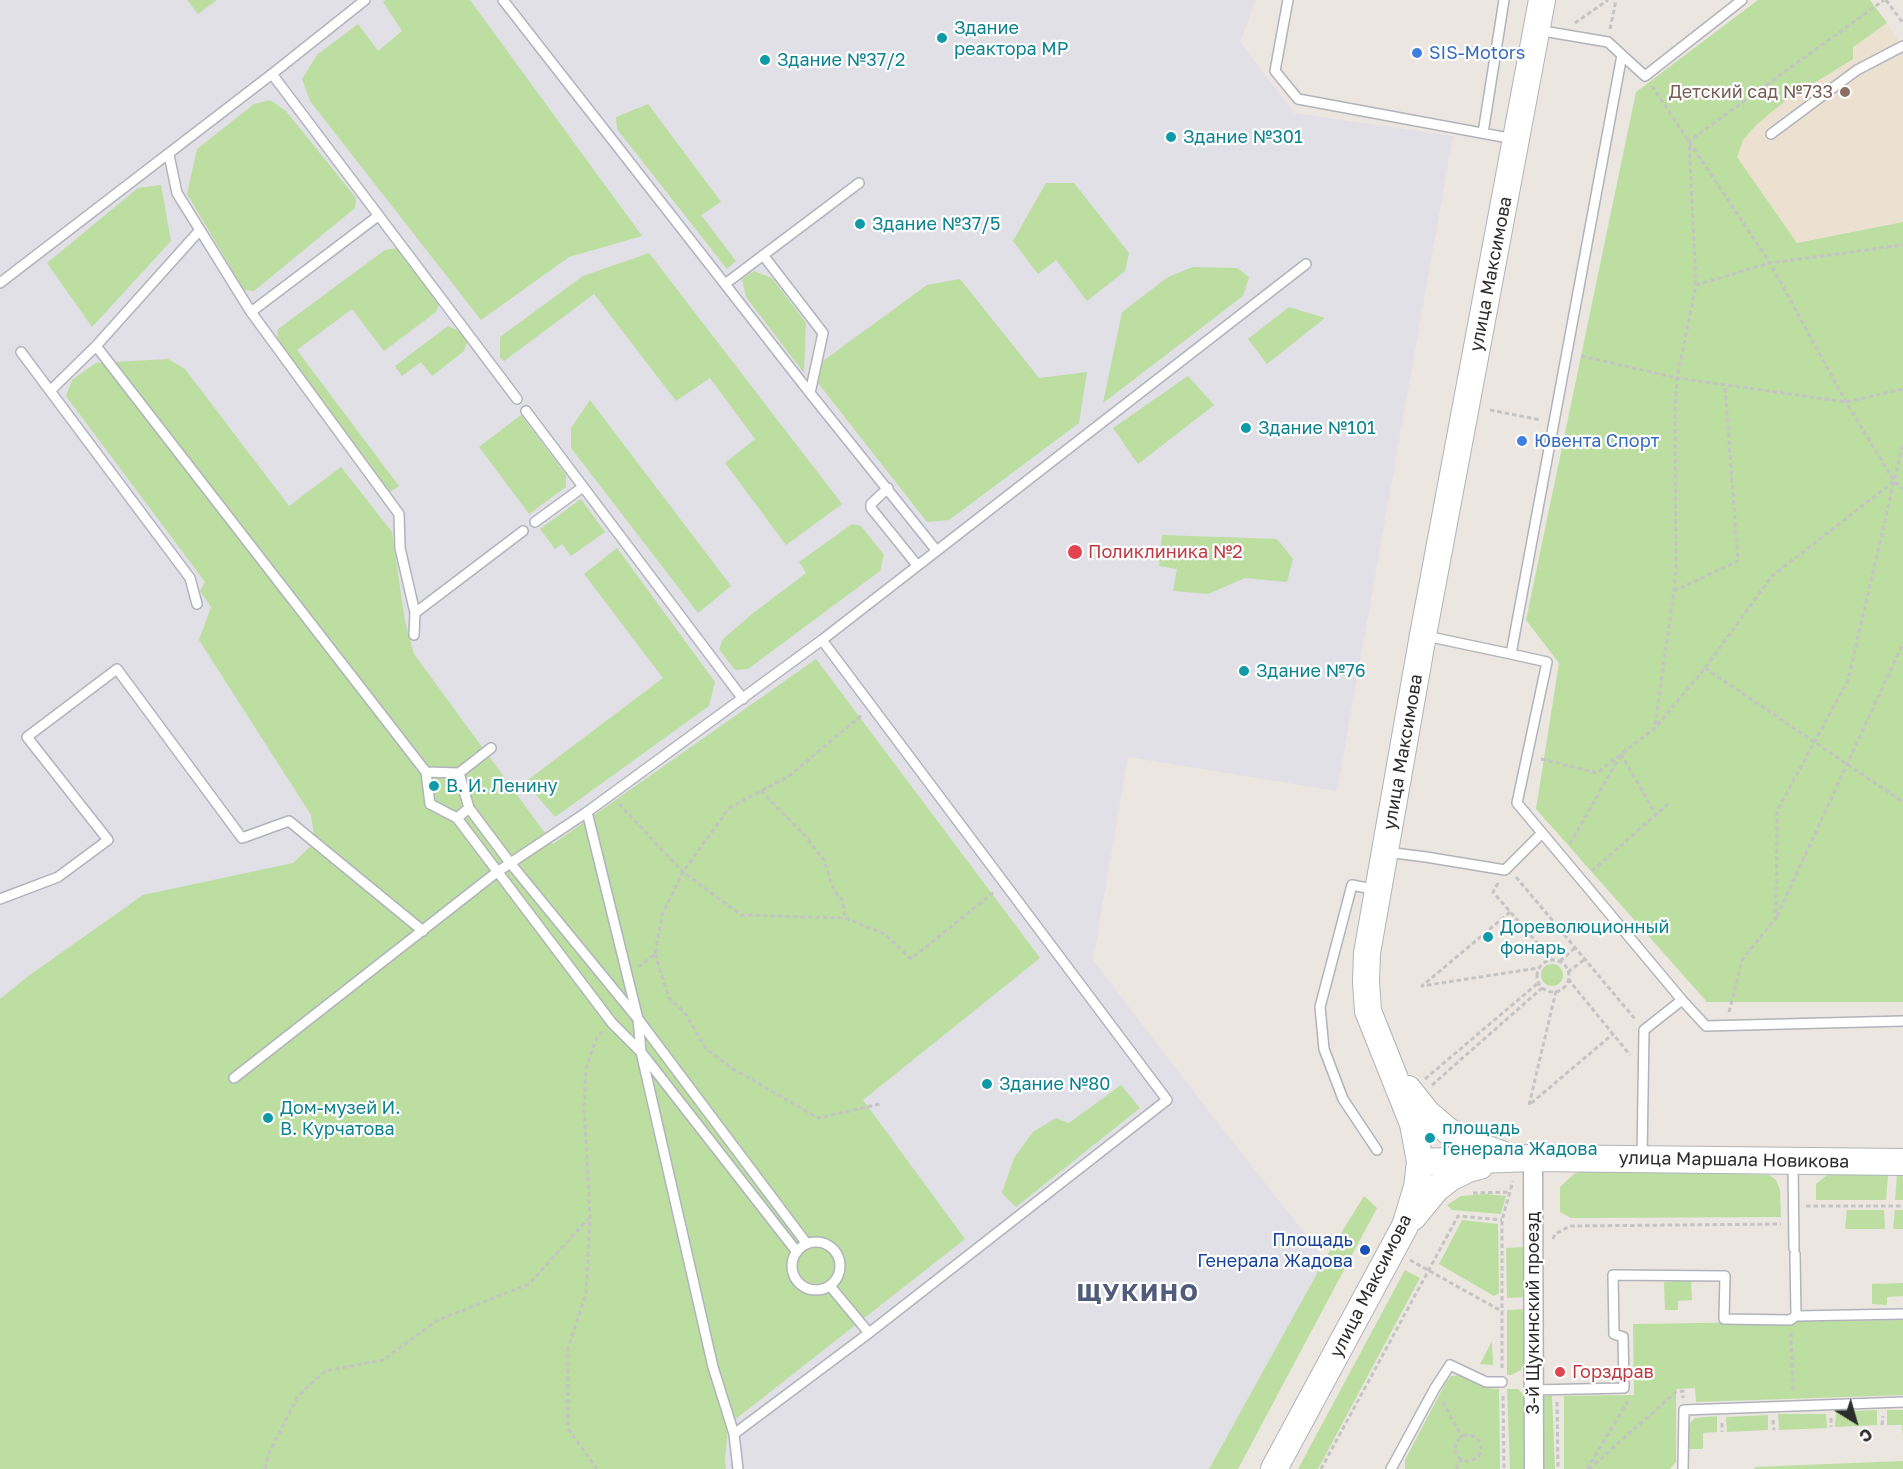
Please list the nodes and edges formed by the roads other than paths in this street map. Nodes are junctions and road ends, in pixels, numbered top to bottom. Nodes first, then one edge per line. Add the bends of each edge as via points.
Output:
1 (365, 0) edge
2 (503, 0) edge
3 (1288, 0) edge
4 (1504, 0) edge
5 (1542, 0) edge
6 (1742, 0) edge
7 (1548, 32) junction
8 (1903, 46) edge
9 (1622, 55) junction
10 (272, 74) junction
11 (1483, 133) junction
12 (1771, 134) dead end
13 (1516, 140) junction
14 (169, 154) junction
15 (859, 183) dead end
16 (378, 216) junction
17 (200, 230) junction
18 (763, 255) junction
19 (1306, 264) dead end
20 (0, 284) edge
21 (725, 284) junction
22 (252, 312) junction
23 (96, 346) junction
24 (21, 352) dead end
25 (51, 390) junction
26 (810, 393) junction
27 (517, 399) dead end
28 (526, 411) dead end
29 (583, 487) junction
30 (888, 489) junction
31 (535, 522) dead end
32 (523, 531) dead end
33 (936, 550) junction
34 (917, 565) junction
35 (197, 604) dead end
36 (415, 613) junction
37 (414, 635) dead end
38 (1423, 635) junction
39 (822, 640) junction
40 (1511, 654) junction
41 (743, 699) junction
42 (491, 748) dead end
43 (426, 772) junction
44 (459, 773) junction
45 (469, 808) junction
46 (587, 812) junction
47 (457, 818) junction
48 (1542, 833) junction
49 (1386, 852) junction
50 (511, 864) junction
51 (497, 872) junction
52 (1379, 890) junction
53 (0, 899) edge
54 (423, 931) junction
55 (1682, 1000) junction
56 (638, 1019) junction
57 (1903, 1021) edge
58 (641, 1052) junction
59 (1393, 1070) junction
60 (234, 1078) dead end
61 (1377, 1150) dead end
62 (1523, 1158) junction
63 (1642, 1158) junction
64 (1793, 1161) junction
65 (1420, 1162) junction
66 (1903, 1162) edge
67 (1405, 1226) junction
68 (807, 1244) junction
69 (797, 1252) junction
70 (830, 1286) junction
71 (1903, 1314) edge
72 (1793, 1318) junction
73 (869, 1333) junction
74 (1502, 1382) road end
75 (1532, 1390) junction
76 (1903, 1402) edge
77 (734, 1434) junction
78 (738, 1469) edge
79 (1274, 1469) edge
80 (1391, 1469) edge
81 (1534, 1469) edge
82 (1683, 1469) edge

1 - 10 lane
2 - 21 lane
3 - 11 lane via 1275,71 1298,99
4 - 11 lane
5 - 7 street, улица Максимова
6 - 9 lane via 1645,76
7 - 9 lane via 1608,42
7 - 13 street, улица Максимова
8 - 12 lane via 1857,70
9 - 40 lane
10 - 14 lane
10 - 16 lane
11 - 13 lane
13 - 38 street, улица Максимова
14 - 17 lane via 177,193
14 - 20 lane
15 - 18 lane
16 - 22 lane
16 - 27 lane
17 - 22 lane
17 - 23 lane
18 - 21 lane
18 - 26 lane via 823,333
19 - 33 lane
21 - 26 lane
22 - 36 lane via 399,514 400,548
23 - 25 lane
23 - 43 lane
24 - 25 lane
25 - 35 lane via 190,578
26 - 30 lane
28 - 29 lane
29 - 31 lane
29 - 41 lane
30 - 33 lane
30 - 34 lane via 871,508
32 - 36 lane
33 - 34 lane
34 - 39 lane
36 - 37 lane
38 - 40 lane
38 - 49 street, улица Максимова
39 - 41 lane
39 - 73 lane via 1167,1100
40 - 48 lane via 1547,662 1517,803
41 - 46 lane
42 - 44 lane
43 - 44 lane
43 - 47 lane via 430,804
44 - 45 lane
45 - 47 lane
45 - 50 lane
46 - 50 lane
46 - 56 lane
47 - 51 lane
48 - 49 lane via 1506,868
48 - 55 lane
49 - 52 street, улица Максимова
50 - 51 lane
50 - 56 lane
51 - 54 lane
51 - 58 lane via 612,1023
52 - 59 street, улица Максимова via 1367,953 1366,992 1368,1011
52 - 61 lane via 1352,885 1320,1007 1324,1049 1343,1099
53 - 54 lane via 58,878 108,840 27,737 117,669 242,838 289,821
54 - 60 lane
55 - 57 lane via 1706,1026
55 - 63 lane via 1644,1030
56 - 58 lane
56 - 68 lane
58 - 69 lane
58 - 77 lane via 713,1367
59 - 62 street via 1428,1114 1448,1131 1474,1144
59 - 65 street, улица Максимова via 1413,1124
62 - 63 street, улица Маршала Новикова
62 - 65 street, улица Маршала Новикова
62 - 67 street via 1468,1169 1450,1178
62 - 75 street, 3-й Щукинский проезд
63 - 64 street, улица Маршала Новикова
64 - 66 street, улица Маршала Новикова
64 - 72 lane
65 - 67 street, улица Максимова
67 - 79 street, улица Максимова
68 - 69 lane
68 - 70 lane via 822,1243 839,1258 839,1274
69 - 70 lane via 792,1266 796,1280 808,1289
70 - 73 lane
71 - 72 lane
72 - 75 lane via 1724,1319 1725,1276 1613,1275 1614,1335 1623,1337 1624,1388
73 - 77 lane
74 - 80 lane via 1486,1382 1450,1365
75 - 81 street, 3-й Щукинский проезд
76 - 82 lane via 1684,1410
77 - 78 lane

